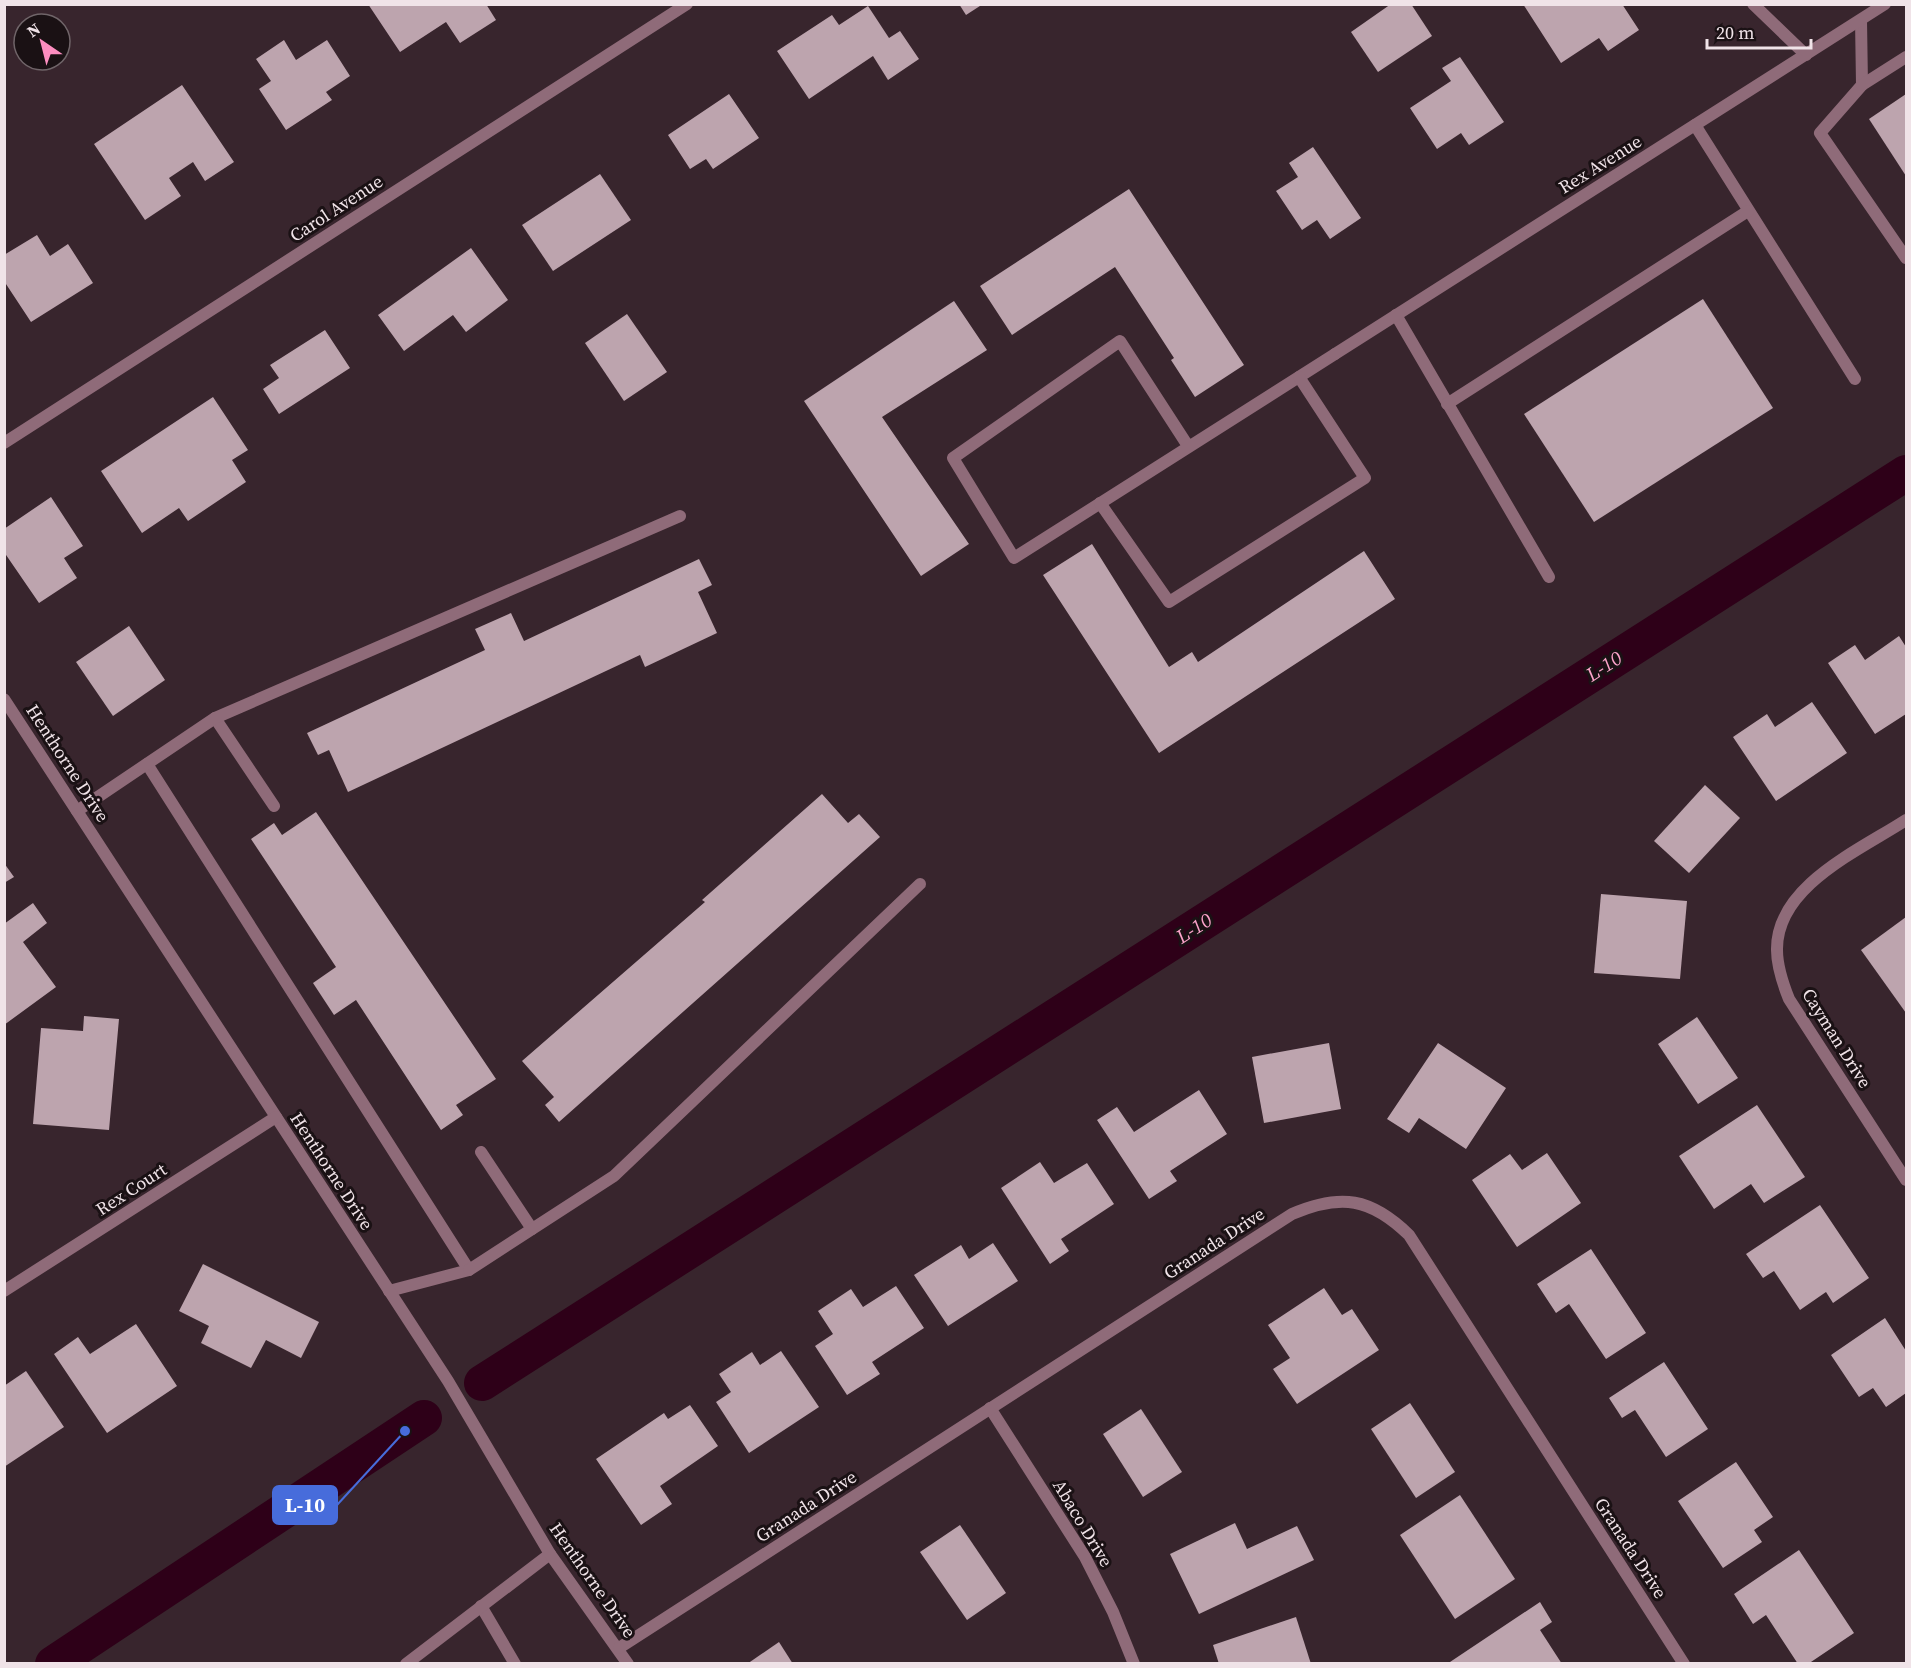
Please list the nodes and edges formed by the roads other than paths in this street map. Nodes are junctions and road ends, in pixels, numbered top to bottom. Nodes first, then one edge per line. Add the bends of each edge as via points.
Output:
1 (687, 4) edge
2 (1753, 4) edge
3 (1885, 4) edge
4 (1861, 20) junction
5 (1806, 55) junction
6 (1906, 57) edge
7 (1863, 85) junction
8 (1695, 125) junction
9 (1748, 211) junction
10 (1906, 258) edge
11 (1396, 315) junction
12 (1299, 376) junction
13 (1855, 380) dead end
14 (1448, 404) junction
15 (4, 443) edge
16 (1188, 446) junction
17 (1100, 503) junction
18 (680, 516) dead end
19 (1549, 577) dead end
20 (4, 699) edge
21 (215, 718) junction
22 (147, 764) junction
23 (274, 806) dead end
24 (77, 811) junction
25 (1906, 820) edge
26 (920, 884) dead end
27 (276, 1117) junction
28 (482, 1152) dead end
29 (1906, 1180) edge
30 (532, 1229) junction
31 (470, 1270) junction
32 (4, 1291) edge
33 (389, 1291) junction
34 (990, 1408) junction
35 (550, 1554) junction
36 (481, 1606) junction
37 (619, 1648) junction
38 (406, 1664) edge
39 (515, 1664) edge
40 (628, 1664) edge
41 (1134, 1664) edge
42 (1684, 1664) edge

1 - 15 street, Carol Avenue
2 - 5 street
3 - 4 street, Rex Avenue
4 - 5 street, Rex Avenue
4 - 7 street
5 - 8 street, Rex Avenue
6 - 7 street
7 - 10 street via 1820,133
8 - 9 street
8 - 11 street, Rex Avenue
9 - 13 street
9 - 14 street
11 - 12 street, Rex Avenue
11 - 14 street
12 - 16 street, Rex Avenue
12 - 17 street via 1365,478 1169,602
14 - 19 street
16 - 17 street, Rex Avenue
16 - 17 street, Rex Avenue via 1120,341 953,458 1014,558
18 - 21 street
20 - 24 street, Henthorne Drive
21 - 22 street
21 - 23 street
22 - 24 street
22 - 31 street
24 - 27 street, Henthorne Drive
25 - 29 street, Cayman Drive via 1811,881 1793,900 1785,916 1777,950 1789,999
26 - 30 street via 614,1176
27 - 32 street, Rex Court
27 - 33 street, Henthorne Drive
28 - 30 street
30 - 31 street
31 - 33 street
33 - 35 street, Henthorne Drive
34 - 37 street, Granada Drive
34 - 41 street, Abaco Drive via 1085,1557
34 - 42 street, Granada Drive via 1292,1214 1314,1204 1340,1200 1366,1204 1390,1216 1409,1235
35 - 36 street
35 - 37 street, Henthorne Drive
36 - 38 street
36 - 39 street
37 - 40 street, Henthorne Drive

